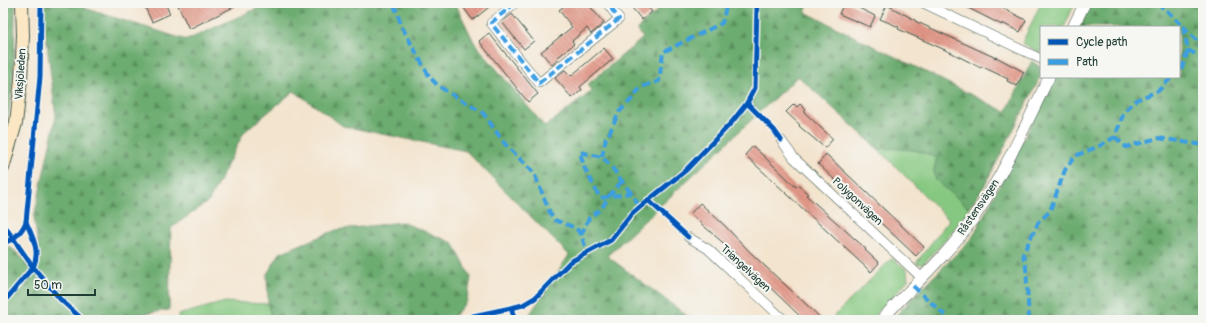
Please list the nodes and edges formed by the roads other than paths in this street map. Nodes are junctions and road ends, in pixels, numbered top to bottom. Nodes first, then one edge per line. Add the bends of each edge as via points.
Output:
1 (22, 3) edge
2 (515, 3) edge
3 (607, 3) edge
4 (923, 3) edge
5 (1085, 3) edge
6 (1074, 26) edge
7 (1040, 59) edge
8 (1048, 78) edge
9 (782, 140) dead end
10 (3, 168) edge
11 (688, 237) dead end
12 (921, 277) junction
13 (784, 320) edge
14 (881, 320) edge

1 - 10 main road, Viksjöleden via 21,80 16,123
2 - 3 street via 491,23 539,82 619,19
4 - 7 street
5 - 6 street
8 - 12 street, Råstensvägen via 992,190 955,241
9 - 12 street, Polygonvägen via 794,158
11 - 13 street, Triangelvägen via 708,249
12 - 14 street, Råstensvägen

